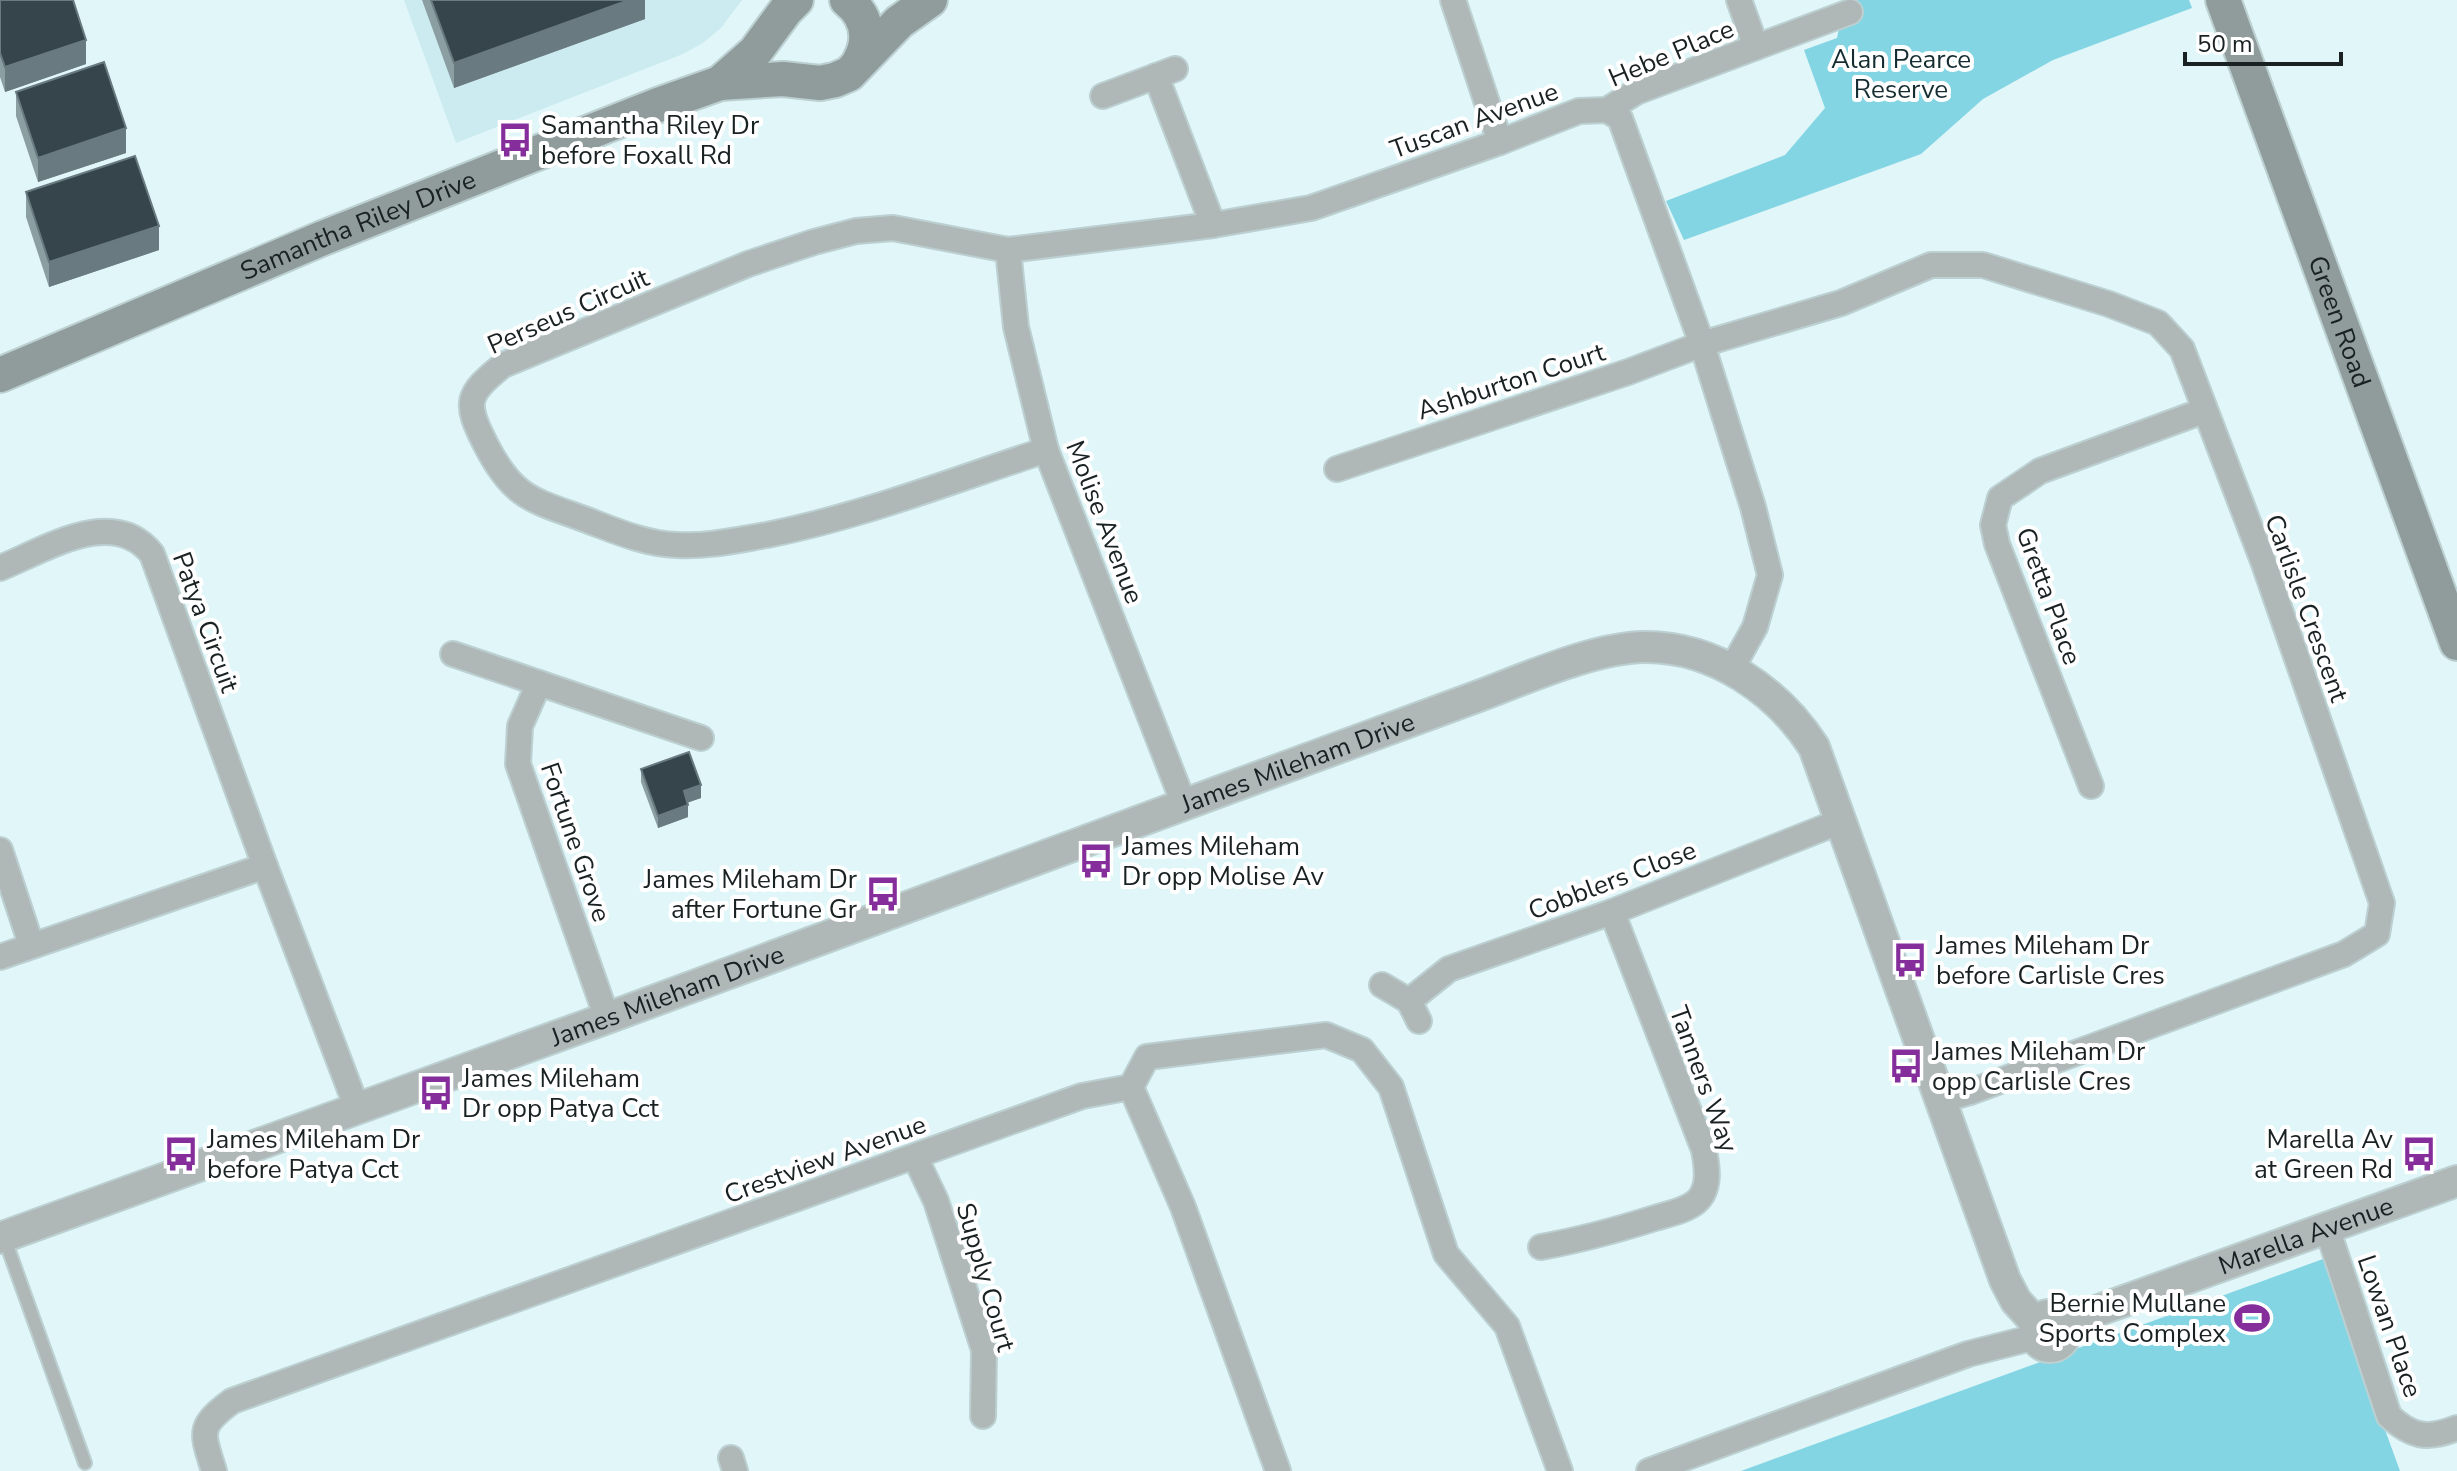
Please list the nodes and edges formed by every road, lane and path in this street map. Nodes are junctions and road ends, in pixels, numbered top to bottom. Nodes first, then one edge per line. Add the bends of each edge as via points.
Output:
1 (847, 0) edge
2 (930, 0) edge
3 (1453, 0) edge
4 (1739, 0) edge
5 (2223, 0) edge
6 (2246, 0) edge
7 (788, 11) edge
8 (1850, 12) dead end
9 (1756, 47) junction
10 (859, 62) junction
11 (805, 79) junction
12 (720, 83) junction
13 (1103, 96) dead end
14 (1607, 110) junction
15 (1500, 142) junction
16 (1213, 225) junction
17 (1008, 250) junction
18 (1702, 344) junction
19 (0, 375) edge
20 (2203, 411) junction
21 (1046, 450) junction
22 (1337, 469) dead end
23 (0, 568) edge
24 (2457, 579) edge
25 (2457, 643) edge
26 (453, 654) dead end
27 (1731, 670) junction
28 (539, 683) junction
29 (701, 738) dead end
30 (2091, 786) dead end
31 (1184, 804) junction
32 (1841, 821) junction
33 (0, 850) edge
34 (265, 866) junction
35 (1612, 912) junction
36 (31, 944) junction
37 (0, 957) edge
38 (1382, 985) dead end
39 (607, 1018) junction
40 (1131, 1087) junction
41 (1942, 1100) junction
42 (357, 1108) junction
43 (915, 1157) junction
44 (2457, 1181) edge
45 (2327, 1228) junction
46 (2, 1238) edge
47 (1541, 1247) dead end
48 (2045, 1328) junction
49 (983, 1416) dead end
50 (2457, 1428) edge
51 (85, 1463) dead end
52 (214, 1471) edge
53 (1278, 1471) edge
54 (1560, 1471) edge
55 (1649, 1471) edge

1 - 10 main road via 865,26 866,48
2 - 10 main road, Samantha Riley Drive
3 - 15 street
4 - 9 street, Hebe Place
5 - 25 main road, Green Road
6 - 24 main road, Green Road
7 - 11 main road, Samantha Riley Drive via 776,38 782,60
7 - 12 main road, Samantha Riley Drive
8 - 9 street, Hebe Place
9 - 14 street, Hebe Place via 1636,92
10 - 11 main road, Samantha Riley Drive via 835,80
11 - 12 main road, Samantha Riley Drive
12 - 19 main road, Samantha Riley Drive via 323,238
13 - 16 street via 1166,73
14 - 15 street, Tuscan Avenue via 1579,111
14 - 18 street via 1620,118
15 - 16 street, Tuscan Avenue via 1311,208
16 - 17 street, Tuscan Avenue
17 - 21 street, Molise Avenue via 1016,327
17 - 21 street, Perseus Circuit via 893,228 814,242 503,365 478,385 470,401 493,459 527,498 647,542 678,545 726,543 823,524
18 - 20 street, Carlisle Crescent via 1841,303 1931,265 1983,265 2158,323 2182,349
18 - 22 street, Ashburton Court
18 - 27 street via 1770,575 1755,627
20 - 30 street, Gretta Place via 2040,471 2000,498 1993,525 1997,544
20 - 41 street, Carlisle Crescent via 2263,561 2382,903 2377,934 2344,954
21 - 31 street, Molise Avenue
23 - 34 street, Patya Circuit via 106,530 129,535 146,547
26 - 28 street
27 - 31 street, James Mileham Drive via 1663,647 1607,651
27 - 32 street, James Mileham Drive via 1774,698 1804,731
28 - 29 street
28 - 39 street, Fortune Grove via 520,726 518,764
31 - 39 street, James Mileham Drive
32 - 35 street, Cobblers Close
32 - 41 street, James Mileham Drive
33 - 36 street
34 - 36 street
34 - 42 street, Patya Circuit
35 - 38 street, Cobblers Close via 1449,969 1414,1011
35 - 47 street, Tanners Way via 1708,1171 1697,1201 1682,1210
36 - 37 street
39 - 42 street, James Mileham Drive
40 - 43 street, Crestview Avenue via 1082,1096
40 - 53 street via 1183,1207
40 - 54 street via 1147,1057 1326,1035 1362,1050 1391,1087 1446,1254 1507,1326
41 - 48 street, James Mileham Drive via 2005,1280 2016,1301
42 - 46 street, James Mileham Drive
43 - 49 street, Supply Court via 936,1201 984,1350
43 - 52 street, Crestview Avenue via 232,1401 210,1418 203,1436
44 - 45 street, Marella Avenue
45 - 48 street, Marella Avenue
45 - 50 street, Lowan Place via 2389,1416 2404,1430 2424,1436
46 - 51 lane
48 - 55 street, Marella Avenue

